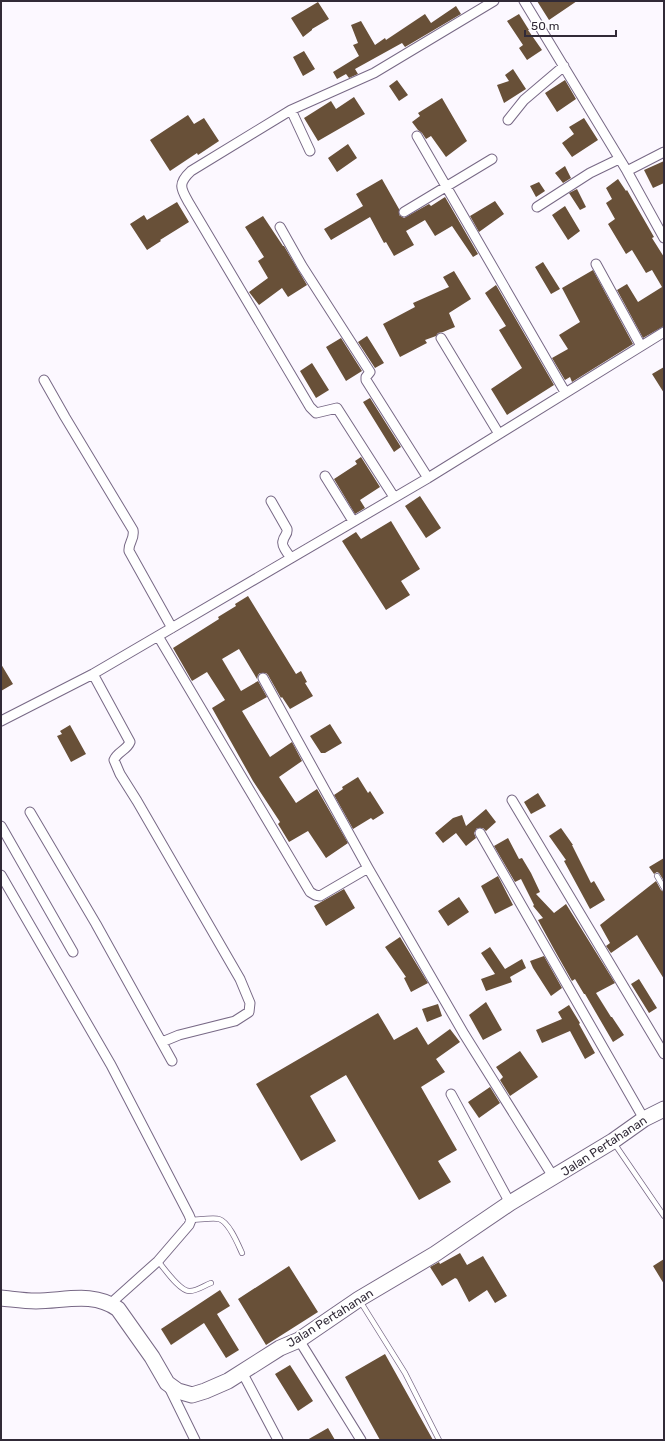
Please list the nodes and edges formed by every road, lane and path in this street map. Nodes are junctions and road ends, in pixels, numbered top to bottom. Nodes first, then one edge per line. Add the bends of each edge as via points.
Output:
1 (494, 1) edge
2 (524, 1) edge
3 (564, 66) junction
4 (291, 110) junction
5 (508, 120) dead end
6 (417, 136) dead end
7 (310, 151) dead end
8 (664, 152) edge
9 (492, 159) dead end
10 (619, 159) junction
11 (627, 171) junction
12 (447, 186) junction
13 (537, 207) dead end
14 (404, 212) dead end
15 (280, 227) dead end
16 (664, 238) edge
17 (596, 264) dead end
18 (664, 332) edge
19 (441, 338) dead end
20 (641, 346) junction
21 (44, 380) dead end
22 (565, 392) junction
23 (499, 434) junction
24 (325, 476) dead end
25 (428, 478) junction
26 (394, 497) junction
27 (271, 501) dead end
28 (353, 521) junction
29 (290, 558) junction
30 (172, 628) junction
31 (158, 636) junction
32 (93, 674) junction
33 (262, 678) dead end
34 (1, 721) edge
35 (512, 800) dead end
36 (30, 812) dead end
37 (1, 826) edge
38 (480, 833) dead end
39 (368, 868) junction
40 (1, 875) edge
41 (657, 876) dead end
42 (664, 888) edge
43 (73, 952) dead end
44 (162, 1042) junction
45 (664, 1054) edge
46 (172, 1061) dead end
47 (451, 1094) dead end
48 (664, 1109) edge
49 (644, 1119) junction
50 (613, 1140) junction
51 (554, 1178) junction
52 (510, 1203) junction
53 (664, 1216) edge
54 (191, 1220) junction
55 (242, 1253) dead end
56 (158, 1261) junction
57 (211, 1283) dead end
58 (1, 1298) edge
59 (360, 1299) junction
60 (110, 1304) junction
61 (299, 1340) junction
62 (242, 1372) junction
63 (167, 1383) junction
64 (195, 1440) edge
65 (278, 1440) edge
66 (361, 1440) edge
67 (439, 1440) edge

1 - 4 street via 374,73
2 - 3 street
3 - 5 street via 524,100
3 - 10 street
4 - 7 street
4 - 26 street via 190,171 181,186 189,204 310,407 316,413 337,408
6 - 12 street
8 - 11 street
9 - 12 street
10 - 11 street
10 - 13 street via 590,173
11 - 16 street
12 - 14 street
12 - 22 street
15 - 25 street via 370,372 366,380
17 - 20 street
18 - 20 street
19 - 23 street
20 - 22 street
21 - 30 street via 133,530 134,536 129,551
22 - 23 street
23 - 25 street
24 - 28 street
25 - 26 street
26 - 28 street
27 - 29 street via 288,532 283,543
28 - 29 street
29 - 30 street
30 - 31 street
31 - 32 street
31 - 39 street via 310,892 320,896
32 - 34 street
32 - 44 street via 130,742 116,755 116,767 236,972 250,1003 249,1012 235,1021 179,1035
33 - 39 street
35 - 45 street
36 - 44 street
37 - 43 street
38 - 49 street
39 - 51 street via 464,1034
40 - 54 street via 111,1065
41 - 42 lane
44 - 46 street
47 - 52 street
48 - 49 main road, Jalan Pertahanan
49 - 50 main road, Jalan Pertahanan
50 - 51 main road, Jalan Pertahanan
50 - 53 lane
51 - 52 main road, Jalan Pertahanan
52 - 59 main road, Jalan Pertahanan via 435,1254
54 - 55 lane via 216,1218 222,1221 234,1236
54 - 56 street
56 - 57 lane via 186,1291
56 - 60 street
58 - 60 main road via 35,1301 85,1298
59 - 61 main road, Jalan Pertahanan
59 - 67 lane via 406,1373
60 - 63 main road via 118,1309
61 - 62 main road, Jalan Pertahanan via 280,1348
61 - 66 street
62 - 63 main road, Jalan Pertahanan via 228,1381 192,1395 178,1391
62 - 65 street
63 - 64 street

